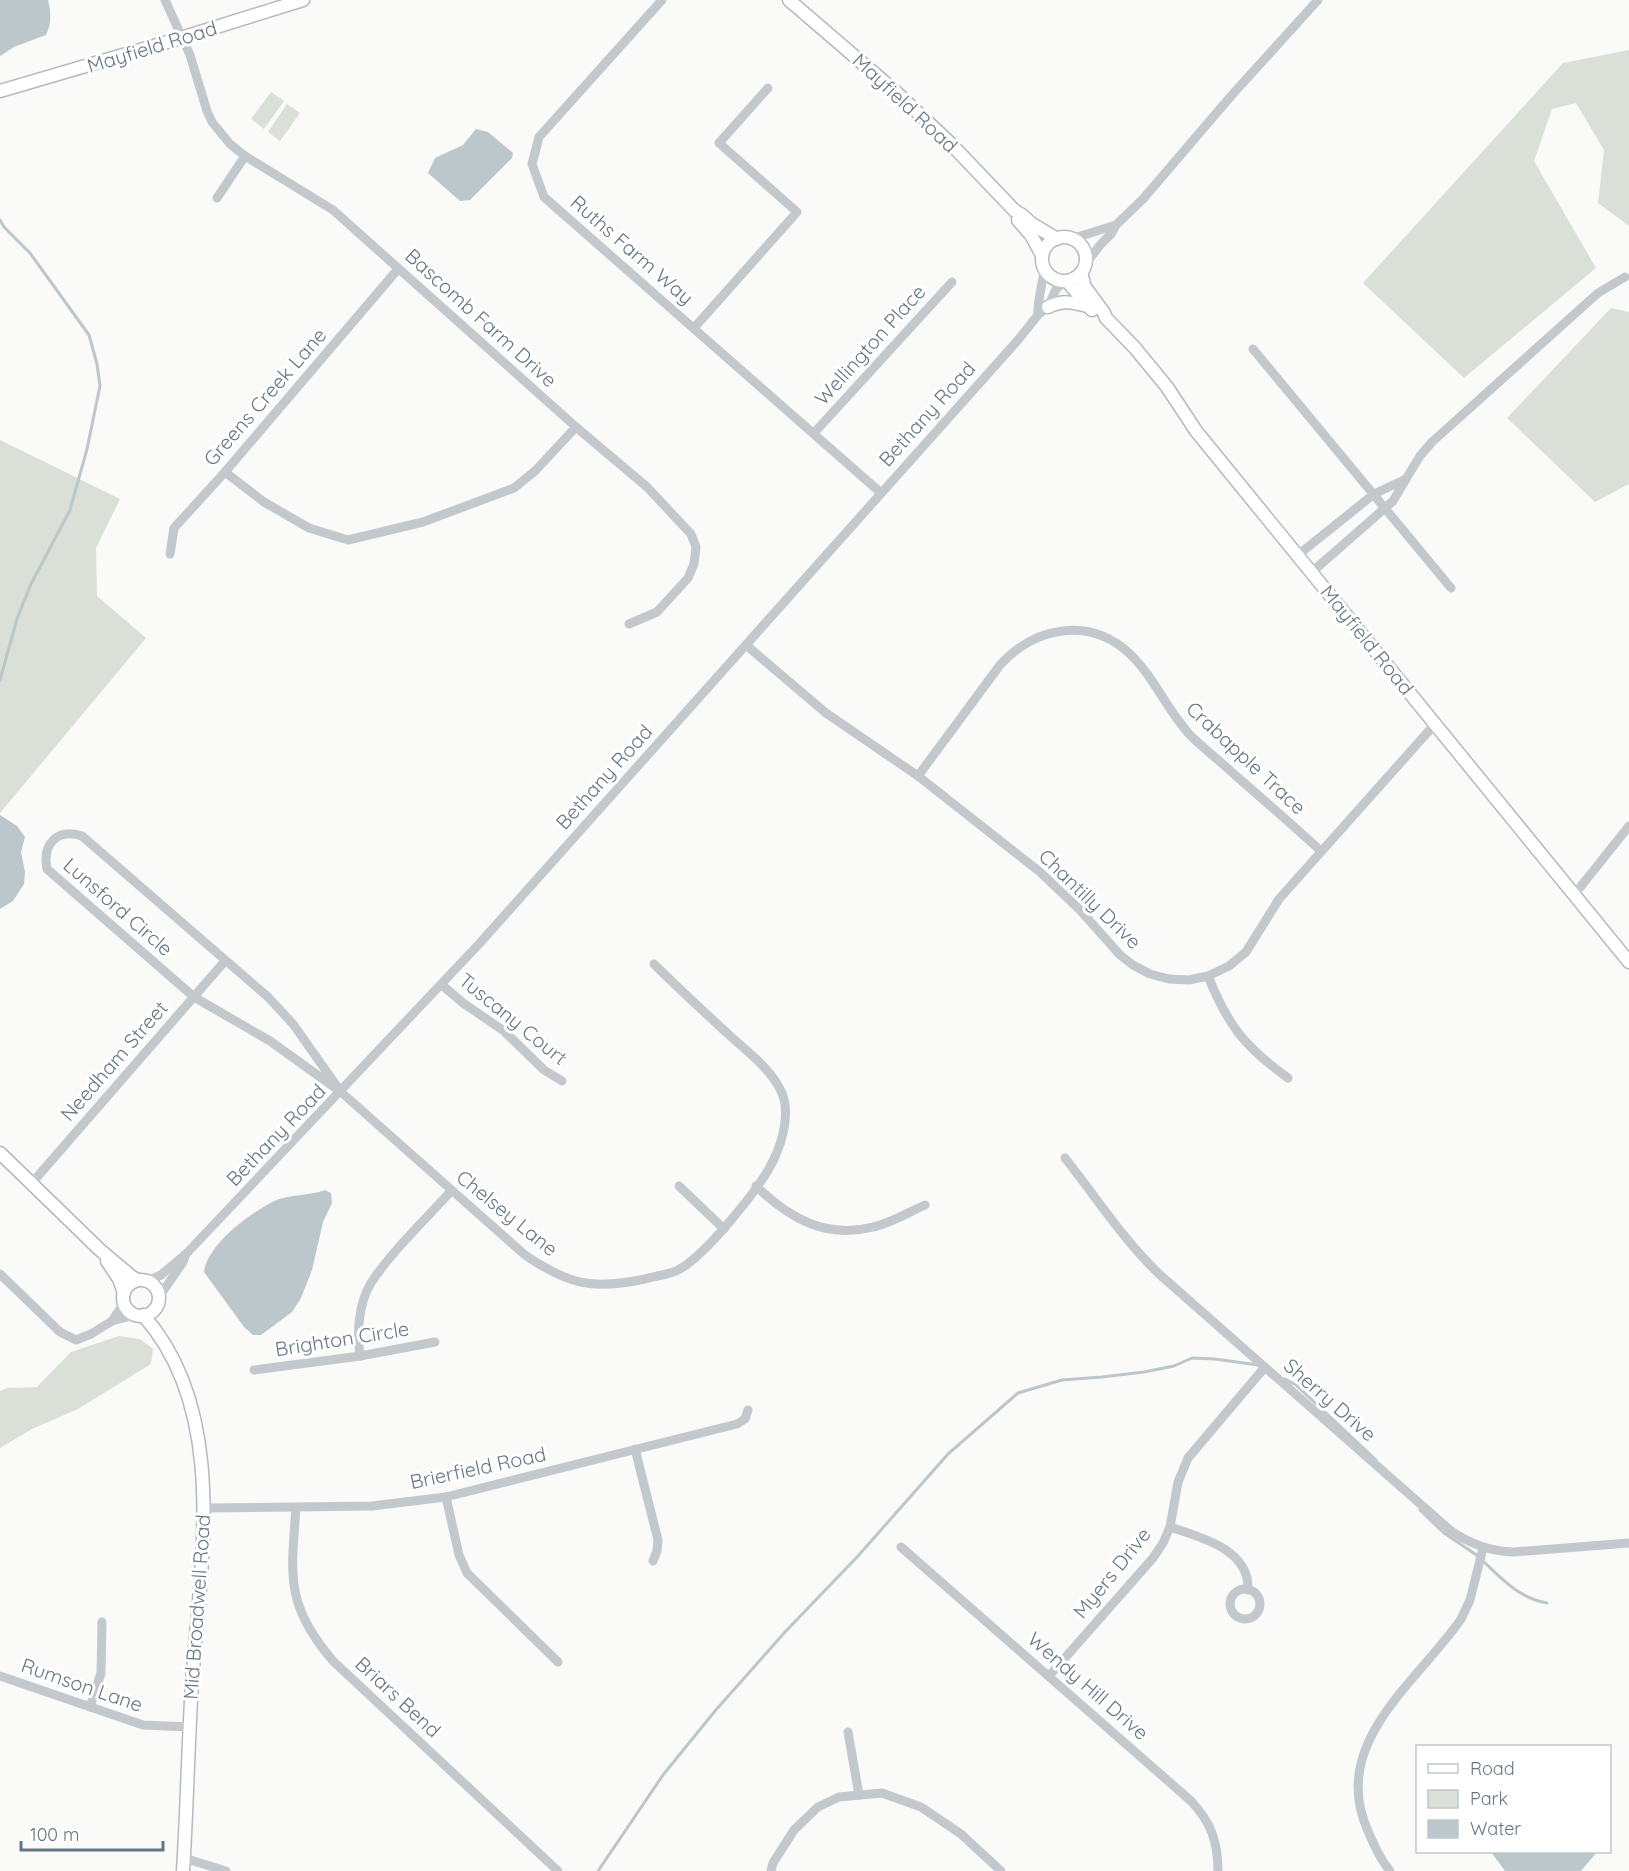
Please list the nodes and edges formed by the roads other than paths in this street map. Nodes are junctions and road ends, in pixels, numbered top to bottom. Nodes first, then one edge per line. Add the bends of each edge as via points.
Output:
1 (165, 0) edge
2 (303, 0) edge
3 (662, 0) edge
4 (789, 0) edge
5 (1318, 0) edge
6 (181, 39) junction
7 (768, 88) dead end
8 (0, 91) edge
9 (245, 156) junction
10 (218, 198) dead end
11 (1015, 211) junction
12 (1116, 225) junction
13 (1057, 239) junction
14 (1071, 239) junction
15 (1042, 255) junction
16 (1084, 268) junction
17 (399, 269) junction
18 (1044, 269) junction
19 (1625, 277) dead end
20 (952, 282) dead end
21 (1065, 282) junction
22 (1048, 306) junction
23 (1089, 307) junction
24 (1038, 315) junction
25 (1106, 318) junction
26 (694, 328) junction
27 (1253, 349) dead end
28 (576, 427) junction
29 (814, 433) junction
30 (225, 472) junction
31 (1406, 479) junction
32 (880, 493) junction
33 (1374, 494) junction
34 (1385, 508) junction
35 (170, 554) dead end
36 (1298, 555) junction
37 (1312, 572) junction
38 (1450, 588) dead end
39 (629, 624) dead end
40 (746, 645) junction
41 (1435, 724) junction
42 (918, 776) junction
43 (1629, 826) edge
44 (1321, 851) junction
45 (1574, 895) junction
46 (225, 961) junction
47 (1629, 962) edge
48 (654, 964) dead end
49 (1208, 976) junction
50 (442, 985) junction
51 (194, 997) junction
52 (1288, 1078) dead end
53 (562, 1081) dead end
54 (341, 1092) junction
55 (0, 1154) edge
56 (1065, 1158) dead end
57 (31, 1184) junction
58 (679, 1186) dead end
59 (756, 1186) junction
60 (451, 1191) junction
61 (925, 1206) dead end
62 (724, 1229) junction
63 (100, 1250) junction
64 (186, 1254) junction
65 (142, 1280) junction
66 (2, 1281) edge
67 (124, 1298) junction
68 (157, 1302) junction
69 (139, 1315) junction
70 (112, 1321) junction
71 (435, 1342) dead end
72 (168, 1348) junction
73 (360, 1356) junction
74 (1265, 1367) junction
75 (254, 1370) dead end
76 (748, 1410) dead end
77 (635, 1449) junction
78 (446, 1497) junction
79 (204, 1508) junction
80 (296, 1508) junction
81 (1170, 1527) junction
82 (1629, 1543) edge
83 (901, 1546) dead end
84 (1483, 1548) junction
85 (653, 1561) dead end
86 (1248, 1590) dead end
87 (102, 1622) dead end
88 (558, 1662) dead end
89 (0, 1676) edge
90 (1049, 1676) junction
91 (90, 1707) junction
92 (190, 1727) junction
93 (848, 1732) dead end
94 (860, 1795) junction
95 (184, 1865) edge
96 (226, 1871) edge
97 (558, 1871) edge
98 (771, 1871) edge
99 (1001, 1871) edge
100 (1218, 1871) edge
101 (1390, 1871) edge

1 - 6 street, Bascomb Farm Drive
2 - 6 street, Mayfield Road
3 - 26 street, Ruths Farm Way via 539,137 532,164 544,197
4 - 11 street, Mayfield Road via 896,92
5 - 12 street
6 - 8 street, Mayfield Road
6 - 9 street, Bascomb Farm Drive via 212,122
7 - 26 street via 719,143 797,212
9 - 10 street
9 - 17 street, Bascomb Farm Drive via 333,210
11 - 13 street, Mayfield Road
11 - 15 street, Mayfield Road
12 - 14 street
12 - 16 street
13 - 14 street
13 - 15 street via 1048,244
14 - 16 street via 1084,250
15 - 18 street
16 - 21 street
16 - 25 street, Mayfield Road via 1085,287
17 - 28 street, Bascomb Farm Drive
17 - 30 street, Greens Creek Lane
18 - 21 street via 1052,278
18 - 24 street
19 - 31 street via 1598,293 1432,441
20 - 29 street, Wellington Place
21 - 22 street, Bethany Road via 1056,289
21 - 23 street, Mayfield Road
22 - 23 street via 1071,301
22 - 24 street, Bethany Road
23 - 25 street, Mayfield Road via 1100,318
24 - 32 street, Bethany Road
25 - 36 street, Mayfield Road via 1167,387 1196,431
26 - 29 street, Ruths Farm Way
27 - 33 street
28 - 30 street via 514,489 423,522 348,540 309,528 264,502
28 - 39 street, Bascomb Farm Drive via 646,487 686,528 696,547 688,578 657,612
29 - 32 street, Ruths Farm Way
30 - 35 street, Greens Creek Lane via 174,528
31 - 33 street
31 - 34 street
32 - 40 street, Bethany Road
33 - 34 street
33 - 36 street
34 - 37 street
34 - 38 street
36 - 37 street, Mayfield Road
37 - 41 street, Mayfield Road
40 - 42 street, Chantilly Drive via 826,713
40 - 50 street, Bethany Road
41 - 44 street, Chantilly Drive
41 - 45 street, Mayfield Road
42 - 44 street, Crabapple Trace via 1012,651 1047,633 1086,632 1109,639 1129,653 1191,736
42 - 49 street, Chantilly Drive via 1040,872 1133,965 1169,979
43 - 45 street
44 - 49 street, Chantilly Drive via 1279,899 1246,952
45 - 47 street, Mayfield Road
46 - 51 street, Needham Street
46 - 51 street, Lunsford Circle via 82,836 56,836 44,856 47,869
46 - 54 street, Lunsford Circle via 293,1024
48 - 59 street, Chelsey Lane via 761,1062 781,1092 785,1107 782,1138 773,1161
49 - 52 street via 1238,1034
50 - 53 street, Tuscany Court
50 - 54 street, Bethany Road
51 - 54 street, Lunsford Circle via 268,1040
51 - 57 street, Needham Street
54 - 60 street, Chelsey Lane
54 - 64 street, Bethany Road
55 - 57 street
56 - 74 street, Sherry Drive via 1142,1257
57 - 63 street
58 - 62 street
59 - 61 street via 786,1213 811,1225 832,1229 874,1227
59 - 62 street, Chelsey Lane
60 - 62 street, Chelsey Lane via 537,1263 566,1278 593,1285 622,1284 674,1272 691,1262
60 - 73 street via 370,1285 362,1307
63 - 65 street via 132,1277
63 - 67 street via 119,1279
64 - 65 street, Bethany Road via 161,1275
64 - 68 street, Bethany Road
65 - 67 street via 130,1284
65 - 68 street via 156,1288
66 - 70 street via 60,1332 76,1340
67 - 69 street via 128,1310
67 - 70 street
68 - 69 street via 150,1314
68 - 72 street, Mid Broadwell Road
69 - 70 street
69 - 72 street, Mid Broadwell Road
71 - 73 street, Brighton Circle
72 - 79 street, Mid Broadwell Road via 180,1374 199,1442
73 - 75 street, Brighton Circle
74 - 81 street, Myers Drive via 1188,1458 1178,1482
74 - 84 street, Sherry Drive via 1451,1531
76 - 77 street, Brierfield Road via 745,1419 737,1424
77 - 78 street, Brierfield Road
77 - 85 street via 658,1540
78 - 80 street, Brierfield Road via 372,1506
78 - 88 street via 466,1573
79 - 80 street, Brierfield Road
79 - 92 street, Mid Broadwell Road
80 - 97 street, Briars Bend via 294,1593 318,1644
81 - 86 street via 1222,1546 1237,1559 1247,1576
81 - 90 street, Myers Drive via 1153,1558
82 - 84 street, Sherry Drive via 1513,1552
83 - 90 street, Wendy Hill Drive
84 - 101 street via 1461,1619 1382,1716 1363,1755 1360,1814
87 - 91 street via 101,1673
89 - 91 street, Rumson Lane
90 - 100 street, Wendy Hill Drive via 1201,1812 1214,1836
91 - 92 street, Rumson Lane via 143,1725
92 - 95 street, Mid Broadwell Road
93 - 94 street
94 - 98 street via 839,1797 818,1807 794,1830
94 - 99 street via 882,1793 921,1807 961,1834
95 - 96 street

